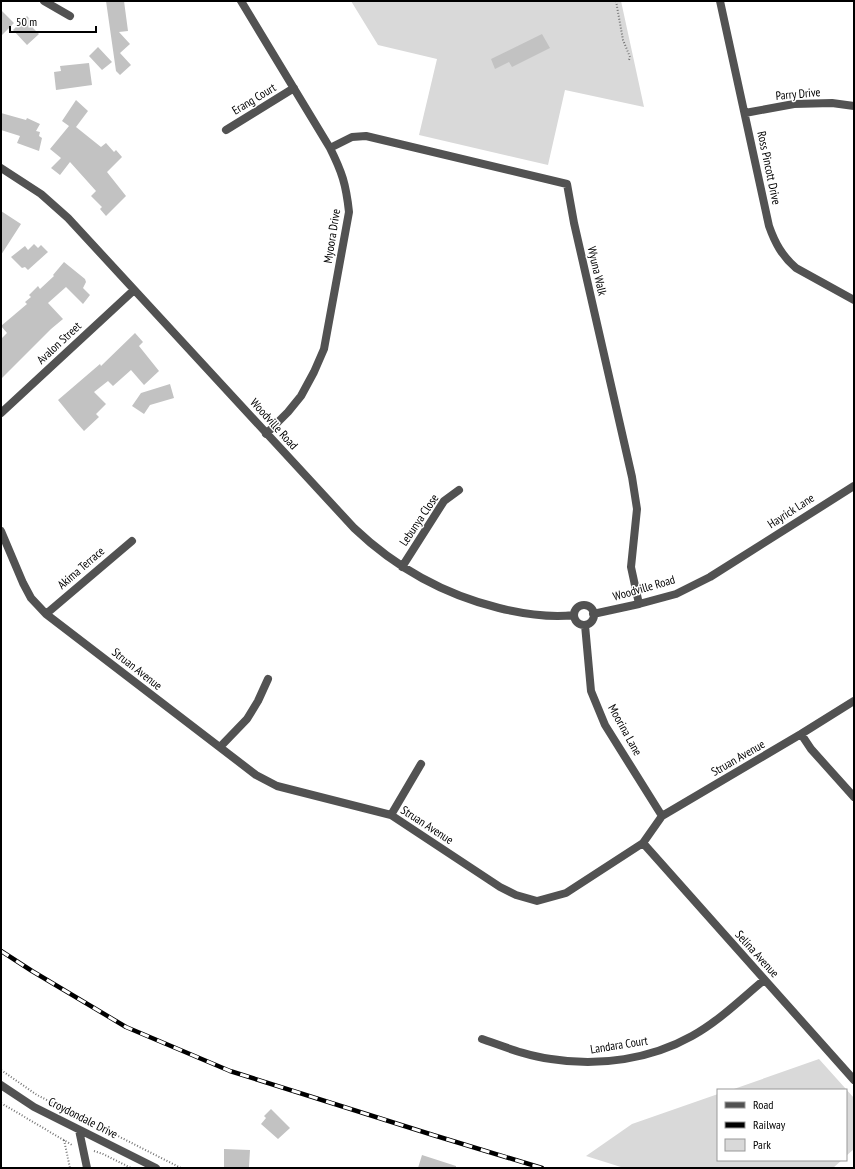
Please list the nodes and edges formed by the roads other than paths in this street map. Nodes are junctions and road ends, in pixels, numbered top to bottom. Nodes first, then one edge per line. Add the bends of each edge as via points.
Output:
1 (44, 1) edge
2 (242, 1) edge
3 (720, 1) edge
4 (70, 16) dead end
5 (294, 88) junction
6 (854, 106) edge
7 (745, 113) junction
8 (226, 130) dead end
9 (330, 148) junction
10 (1, 168) edge
11 (134, 290) junction
12 (854, 300) edge
13 (3, 408) edge
14 (266, 434) junction
15 (854, 486) edge
16 (459, 490) dead end
17 (1, 531) edge
18 (132, 541) dead end
19 (742, 558) joint
20 (402, 567) junction
21 (640, 604) junction
22 (46, 614) junction
23 (594, 614) junction
24 (574, 615) junction
25 (585, 625) junction
26 (268, 679) dead end
27 (854, 701) edge
28 (802, 734) junction
29 (220, 747) junction
30 (421, 764) dead end
31 (854, 797) edge
32 (392, 815) junction
33 (662, 816) junction
34 (643, 843) junction
35 (764, 980) junction
36 (482, 1039) dead end
37 (854, 1080) edge
38 (1, 1085) edge
39 (79, 1130) junction
40 (87, 1168) edge
41 (156, 1168) edge

1 - 4 street
2 - 5 street, Myoora Drive
3 - 7 street, Ross Pincott Drive
5 - 8 street, Erang Court
5 - 9 street, Myoora Drive
6 - 7 street, Parry Drive via 832,103 794,104
7 - 12 street, Ross Pincott Drive via 769,226 777,247 796,268
9 - 14 street, Myoora Drive via 347,189 349,212 324,349 301,396
9 - 21 street, Wyuna Walk via 352,137 366,136 566,184 632,477 637,509 631,568
10 - 11 street, Woodville Road via 42,194 68,218
11 - 13 street, Avalon Street
11 - 14 street, Woodville Road
14 - 20 street, Woodville Road via 368,542
15 - 19 street, Hayrick Lane
16 - 20 street, Lebunya Close via 444,501
17 - 22 street, Struan Avenue via 31,598
18 - 22 street, Akima Terrace
19 - 21 street, Woodville Road via 676,594
20 - 24 street, Woodville Road via 462,598 532,615
21 - 23 street, Woodville Road
22 - 29 street, Struan Avenue
23 - 24 street via 588,606 582,606 577,608
23 - 25 street via 592,620
24 - 25 street via 577,622
25 - 33 street, Moorina Lane via 591,691 605,725
26 - 29 street via 247,719
27 - 28 street, Struan Avenue
28 - 31 street via 811,749
28 - 33 street, Struan Avenue
29 - 32 street, Struan Avenue via 256,775 277,786
30 - 32 street
32 - 34 street, Struan Avenue via 500,887 537,901 566,892
33 - 34 street, Struan Avenue
34 - 35 street, Selina Avenue
35 - 36 street, Landara Court via 720,1017 692,1036 658,1051 630,1058 585,1063 551,1059 518,1052
35 - 37 street, Selina Avenue
38 - 39 street, Croydondale Drive via 34,1107
39 - 40 street
39 - 41 street, Croydondale Drive

